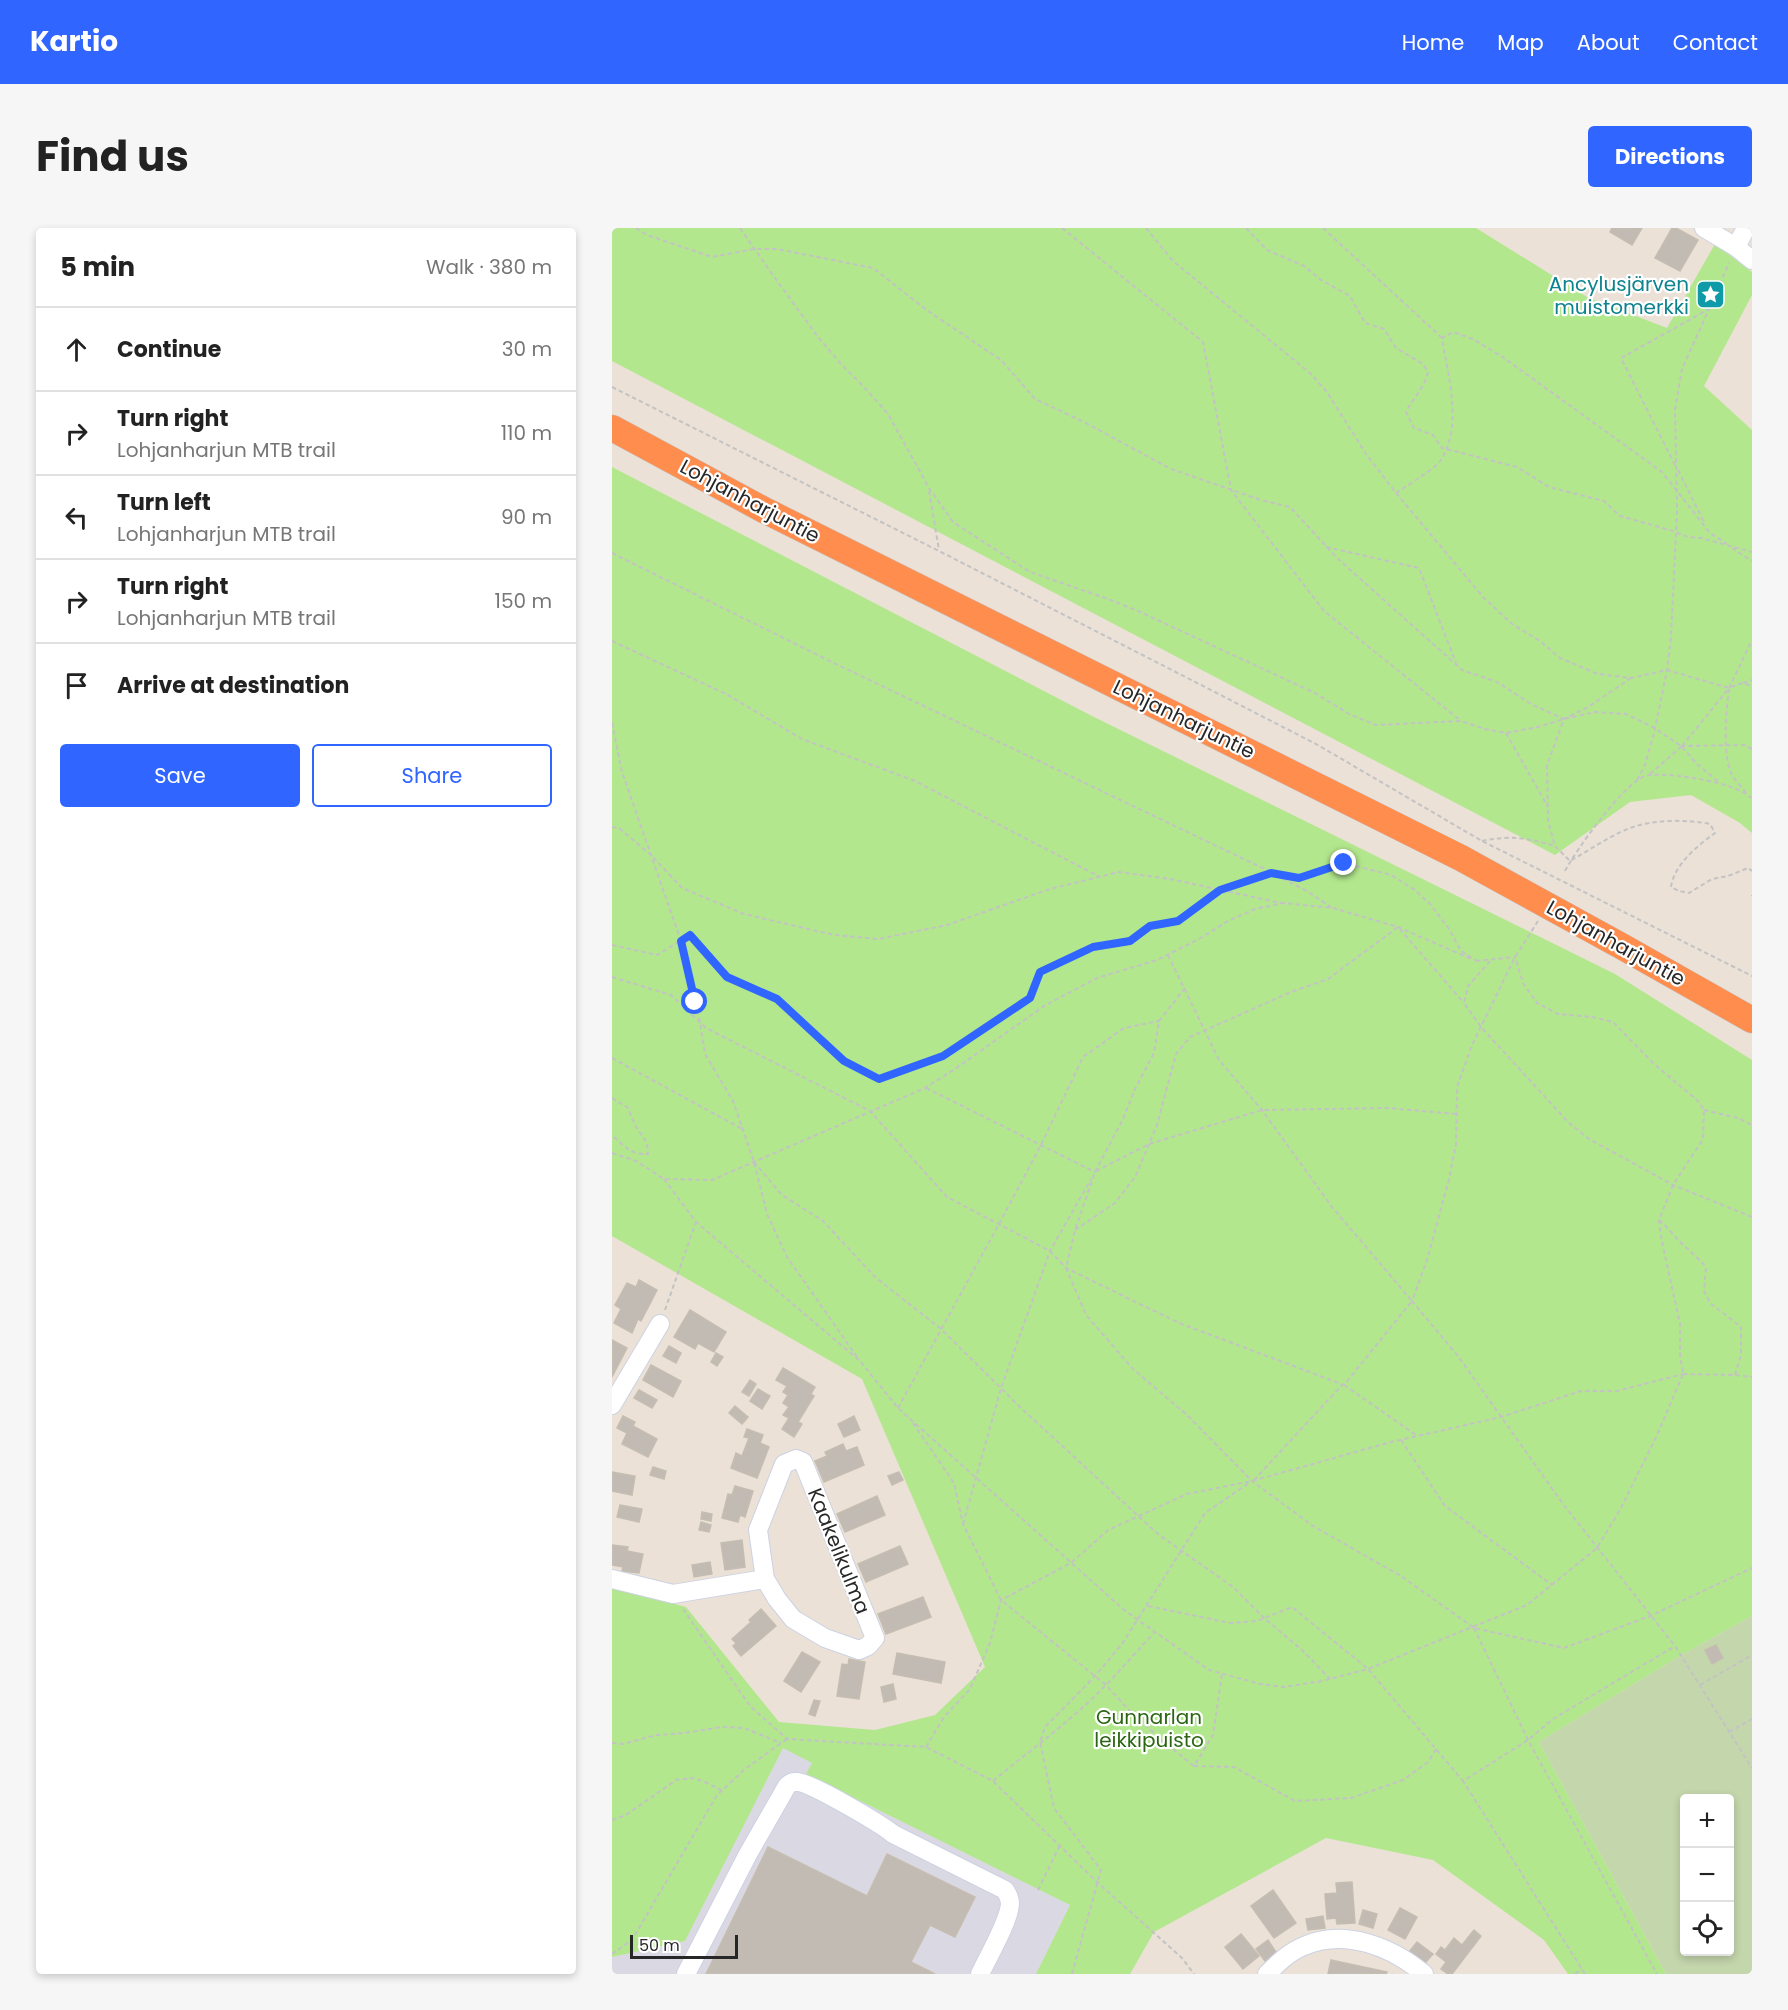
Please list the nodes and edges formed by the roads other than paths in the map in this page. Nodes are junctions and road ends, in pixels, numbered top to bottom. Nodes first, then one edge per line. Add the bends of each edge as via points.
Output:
1 (1704, 228) edge
2 (1746, 228) edge
3 (1736, 247) junction
4 (1752, 260) edge
5 (612, 428) edge
6 (1752, 1020) edge
7 (660, 1324) road end
8 (612, 1405) edge
9 (612, 1579) edge
10 (765, 1579) junction
11 (686, 1974) edge
12 (980, 1974) edge
13 (1267, 1974) edge
14 (1424, 1974) edge

1 - 3 street
2 - 3 street
3 - 4 street
5 - 6 highway, Lohjanharjuntie via 764,510 1461,858
7 - 8 street
9 - 10 street via 673,1594
10 - 10 street, Kaakelikulma via 758,1530 784,1464 796,1459 803,1462 875,1638 859,1650 825,1638 793,1619
11 - 12 street via 748,1854 788,1785 794,1782 1005,1890 1010,1905 1007,1918
13 - 14 street via 1283,1958 1304,1946 1350,1939 1397,1955

